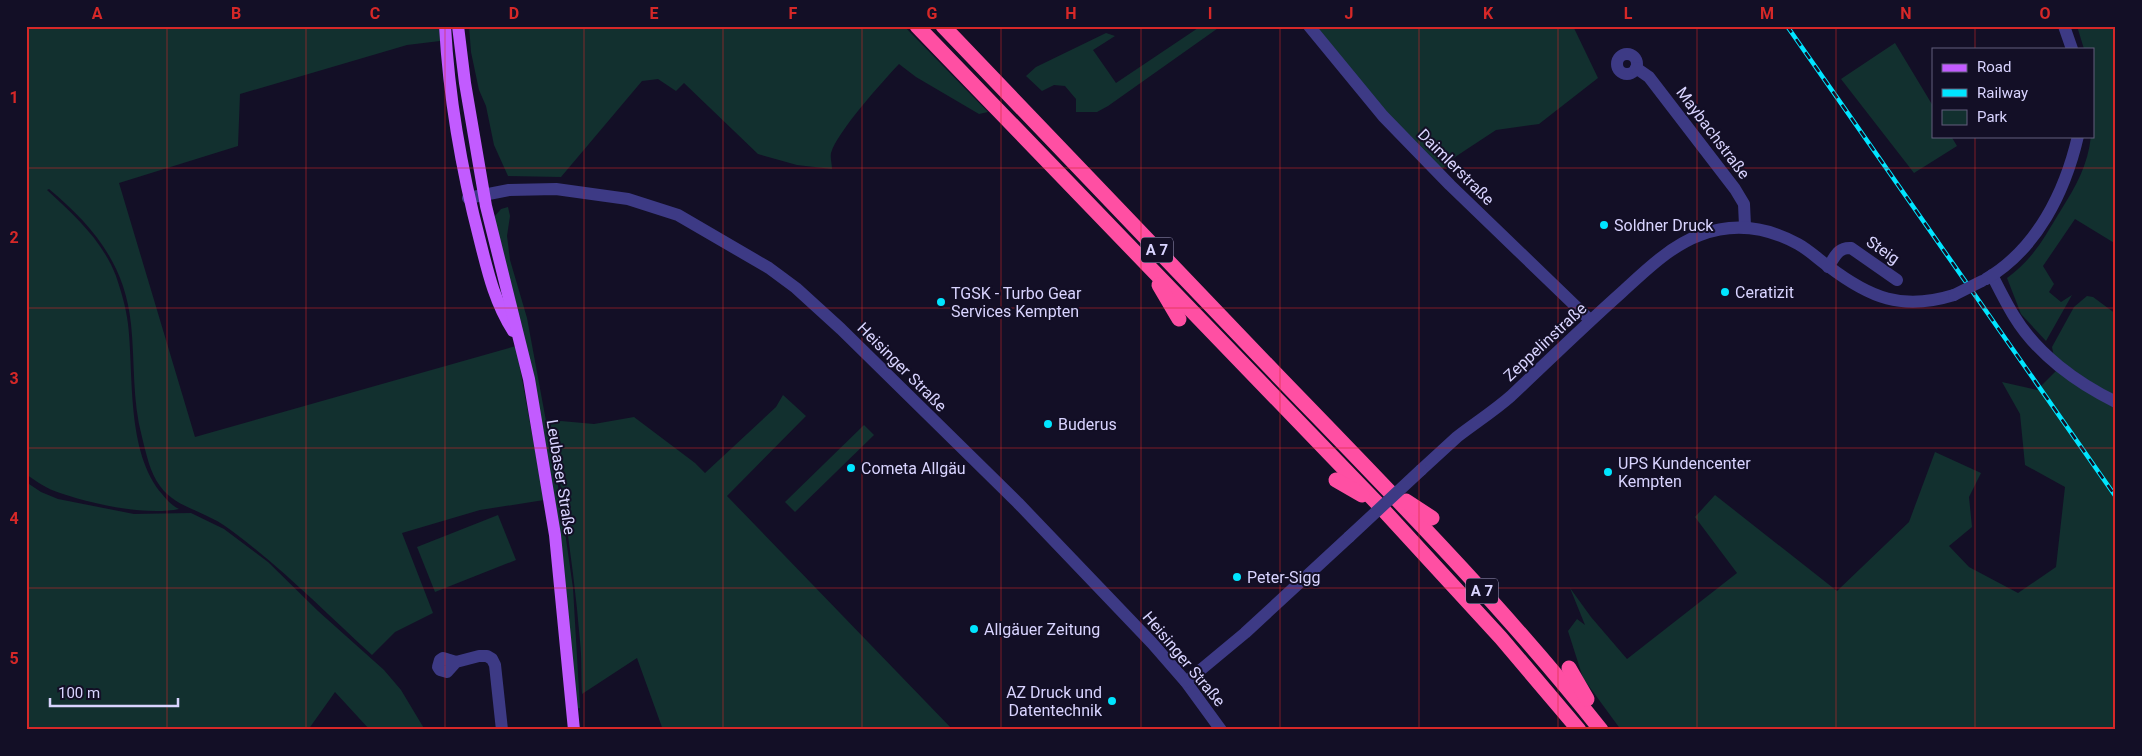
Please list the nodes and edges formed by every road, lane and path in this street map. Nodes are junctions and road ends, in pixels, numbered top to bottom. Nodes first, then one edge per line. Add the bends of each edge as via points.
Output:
1 (445, 26) edge
2 (458, 26) edge
3 (917, 26) edge
4 (943, 26) edge
5 (1309, 26) edge
6 (2064, 26) edge
7 (2072, 48) edge
8 (1636, 68) dead end
9 (2077, 138) edge
10 (484, 194) junction
11 (468, 198) junction
12 (1745, 226) junction
13 (1142, 258) junction
14 (1828, 267) junction
15 (1987, 278) junction
16 (1897, 280) dead end
17 (1179, 319) dead end
18 (1590, 320) junction
19 (521, 343) junction
20 (2116, 402) edge
21 (1358, 459) junction
22 (1336, 480) dead end
23 (1377, 503) junction
24 (1432, 518) dead end
25 (456, 662) dead end
26 (1569, 668) dead end
27 (1186, 682) junction
28 (1601, 729) edge
29 (502, 730) edge
30 (574, 730) edge
31 (1220, 730) edge
32 (1579, 730) edge

1 - 11 main road via 446,54
2 - 10 main road, Leubaser Straße
3 - 13 highway, A 7
4 - 21 highway, A 7
5 - 18 street, Daimlerstraße via 1384,116 1450,185
6 - 7 street
8 - 12 street, Maybachstraße via 1649,77 1735,189 1744,204
9 - 15 street, Zeppelinstraße via 2066,181 2050,212 2015,256
10 - 11 street, Heisinger Straße
10 - 19 main road, Leubaser Straße
10 - 27 street, Heisinger Straße via 556,189 628,199 678,215 769,268 841,330 1014,499
11 - 19 main road via 494,295
12 - 14 street, Zeppelinstraße via 1786,238
12 - 18 street, Zeppelinstraße via 1699,235 1677,247
13 - 17 highway
13 - 23 highway, A 7
14 - 15 street, Zeppelinstraße, bridge via 1860,289 1912,303 1954,295
14 - 16 street, Steig via 1839,251 1852,248
15 - 20 street via 2044,354 2086,386
18 - 27 street, Zeppelinstraße, bridge via 1509,398 1457,438 1245,634
19 - 30 main road, Leubaser Straße via 555,535
21 - 24 highway via 1415,508
21 - 28 highway, A 7 via 1546,662
22 - 23 highway
23 - 32 highway, A 7 via 1501,638
25 - 29 street via 479,656 492,659
26 - 28 highway via 1596,712
27 - 31 street, Heisinger Straße

